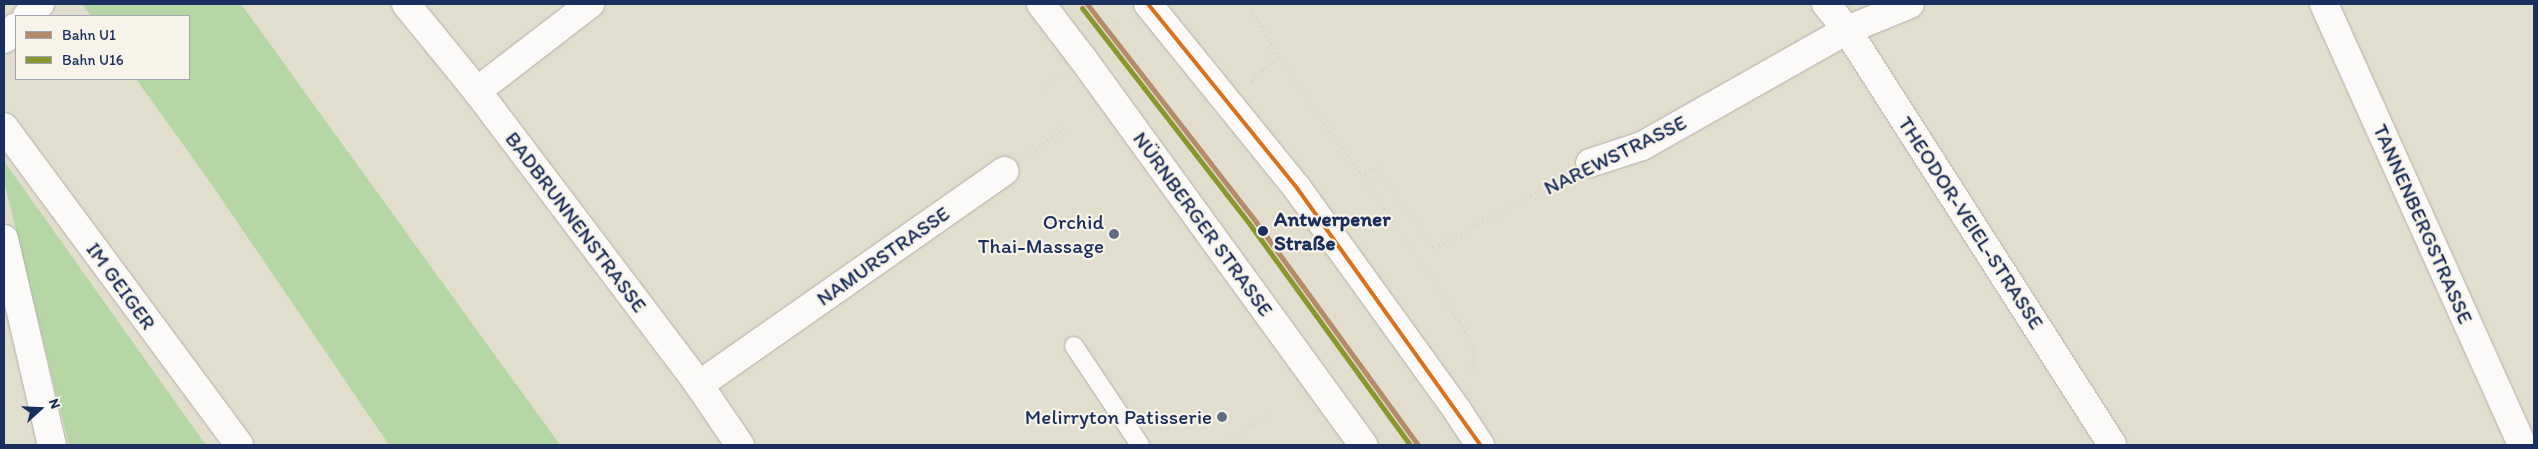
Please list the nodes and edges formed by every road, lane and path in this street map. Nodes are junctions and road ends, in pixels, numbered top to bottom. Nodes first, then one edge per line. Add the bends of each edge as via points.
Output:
1 (40, 4) edge
2 (406, 4) edge
3 (590, 4) edge
4 (1041, 4) edge
5 (1148, 4) edge
6 (1249, 4) edge
7 (1826, 4) edge
8 (1910, 4) edge
9 (2324, 4) edge
10 (28, 15) edge
11 (15, 28) edge
12 (1847, 30) junction
13 (4, 39) edge
14 (1278, 57) junction
15 (477, 91) junction
16 (1228, 101) junction
17 (1067, 126) dead end
18 (4, 127) edge
19 (1590, 163) joint
20 (1005, 172) joint
21 (1360, 174) junction
22 (4, 239) edge
23 (1074, 346) dead end
24 (1473, 380) dead end
25 (699, 385) junction
26 (1270, 415) dead end
27 (52, 445) edge
28 (239, 445) edge
29 (740, 445) edge
30 (1140, 445) edge
31 (1233, 445) edge
32 (1363, 445) edge
33 (1480, 445) edge
34 (2112, 445) edge
35 (2522, 445) edge

1 - 10 street
2 - 15 street, BADBRUNNENSTRASSE
3 - 15 street
4 - 32 street, NÜRNBERGER STRASSE
5 - 16 street
6 - 14 path
7 - 12 street, THEODOR-VEIEL-STRASSE
8 - 12 street, NAREWSTRASSE
9 - 35 street, TANNENBERGSTRASSE
11 - 13 street
12 - 19 street, NAREWSTRASSE via 1642,146
12 - 34 street, THEODOR-VEIEL-STRASSE
14 - 16 path
14 - 21 path
15 - 25 street, BADBRUNNENSTRASSE
16 - 33 street via 1297,188
17 - 20 path
18 - 28 street, IM GEIGER
19 - 21 path, NAREWSTRASSE via 1434,248 1378,168
20 - 25 street, NAMURSTRASSE
21 - 24 path via 1474,346
22 - 27 street
23 - 30 lane
25 - 29 street, BADBRUNNENSTRASSE
26 - 31 path via 1232,436

